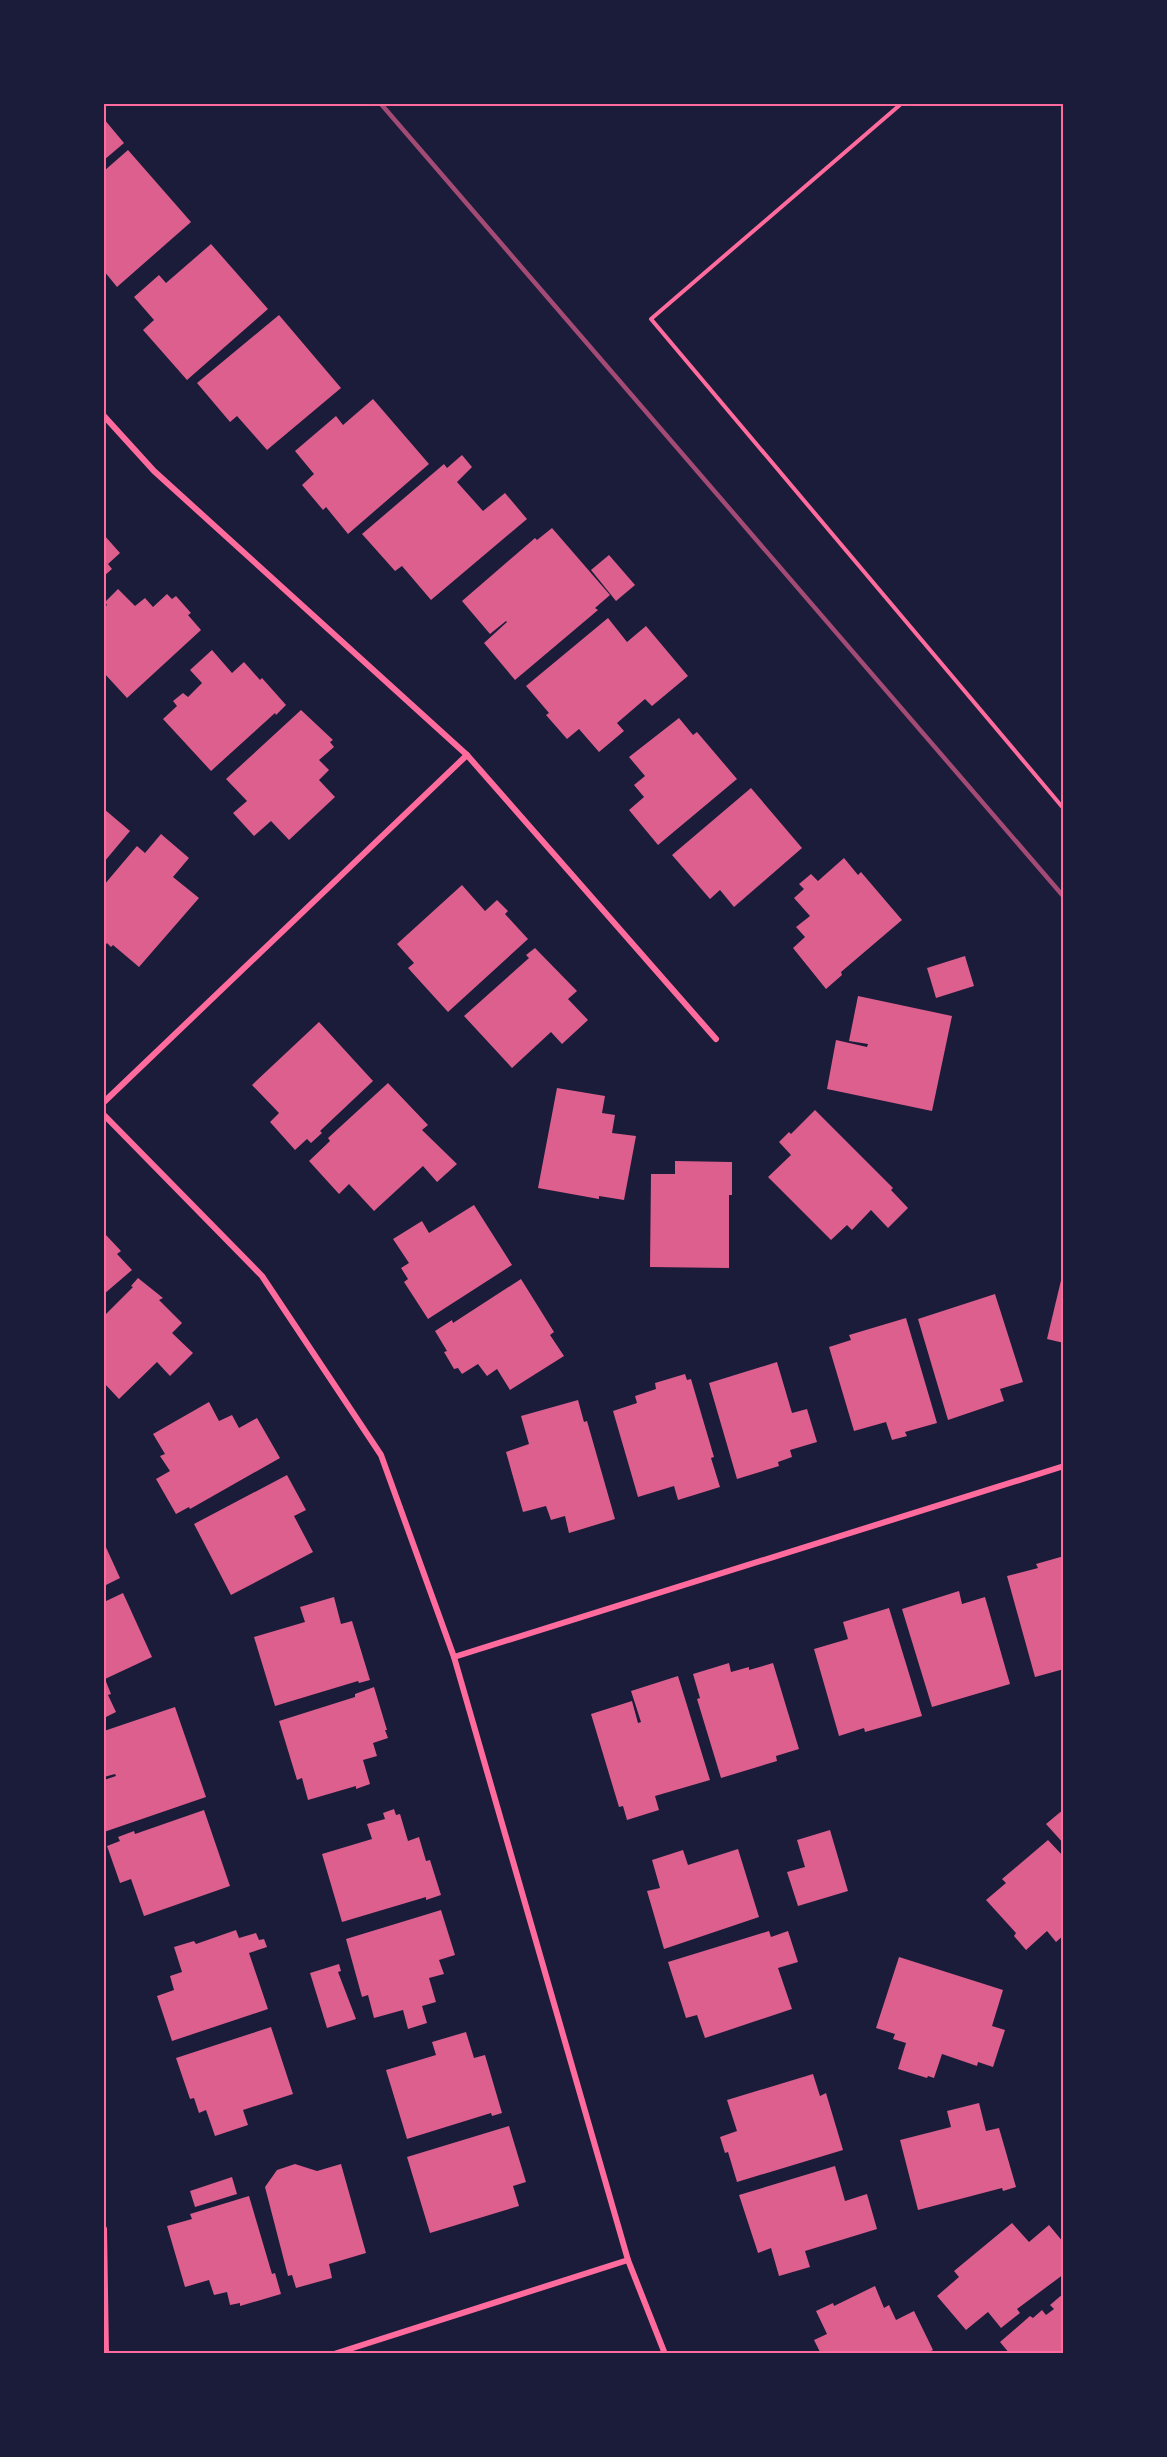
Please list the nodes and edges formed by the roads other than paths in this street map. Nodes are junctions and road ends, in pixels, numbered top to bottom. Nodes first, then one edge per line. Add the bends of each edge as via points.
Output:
1 (104, 416) edge
2 (467, 755) junction
3 (716, 1040) dead end
4 (104, 1102) edge
5 (104, 1115) edge
6 (1064, 1466) edge
7 (454, 1657) junction
8 (104, 2229) edge
9 (628, 2260) junction
10 (106, 2354) edge
11 (334, 2354) edge
12 (665, 2354) edge

1 - 2 street via 154,471
2 - 3 street
2 - 4 street
5 - 7 street via 262,1276 381,1455
6 - 7 street
7 - 9 street
8 - 10 street
9 - 11 street
9 - 12 street

